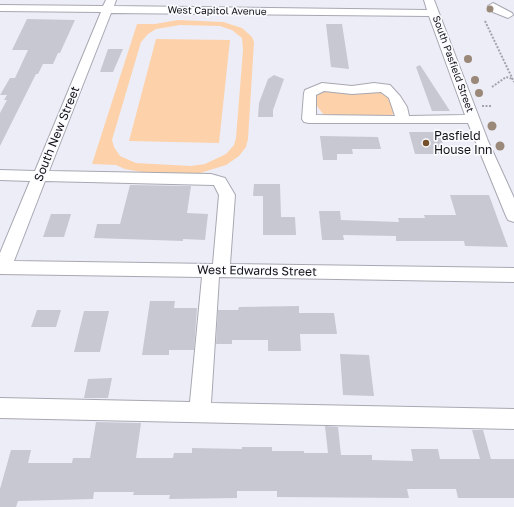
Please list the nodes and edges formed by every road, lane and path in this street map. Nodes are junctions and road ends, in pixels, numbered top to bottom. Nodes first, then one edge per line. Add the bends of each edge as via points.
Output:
1 (274, 0) edge
2 (429, 0) edge
3 (109, 5) edge
4 (0, 8) edge
5 (275, 11) junction
6 (434, 13) junction
7 (485, 21) dead end
8 (513, 79) junction
9 (514, 82) edge
10 (492, 87) dead end
11 (491, 106) dead end
12 (475, 112) junction
13 (403, 120) junction
14 (0, 176) edge
15 (40, 176) junction
16 (514, 216) edge
17 (2, 267) edge
18 (216, 270) junction
19 (514, 276) edge
20 (0, 408) edge
21 (200, 413) junction
22 (514, 419) edge

1 - 5 street
2 - 6 street, South Pasfield Street
3 - 4 street, West Capitol Avenue
3 - 5 street, West Capitol Avenue
3 - 15 street, South New Street
5 - 6 street, West Capitol Avenue
6 - 12 street, South Pasfield Street
7 - 8 path
8 - 9 path
8 - 10 path via 506,78
11 - 12 path
12 - 13 street
12 - 16 street, South Pasfield Street
13 - 13 street via 394,96 384,88 374,86 352,90 322,87 310,92 309,118
14 - 15 street
15 - 17 street, South New Street
15 - 18 street via 211,179 220,182 227,195
17 - 18 street, West Edwards Street
18 - 19 street, West Edwards Street
18 - 21 street
20 - 21 street
21 - 22 street

